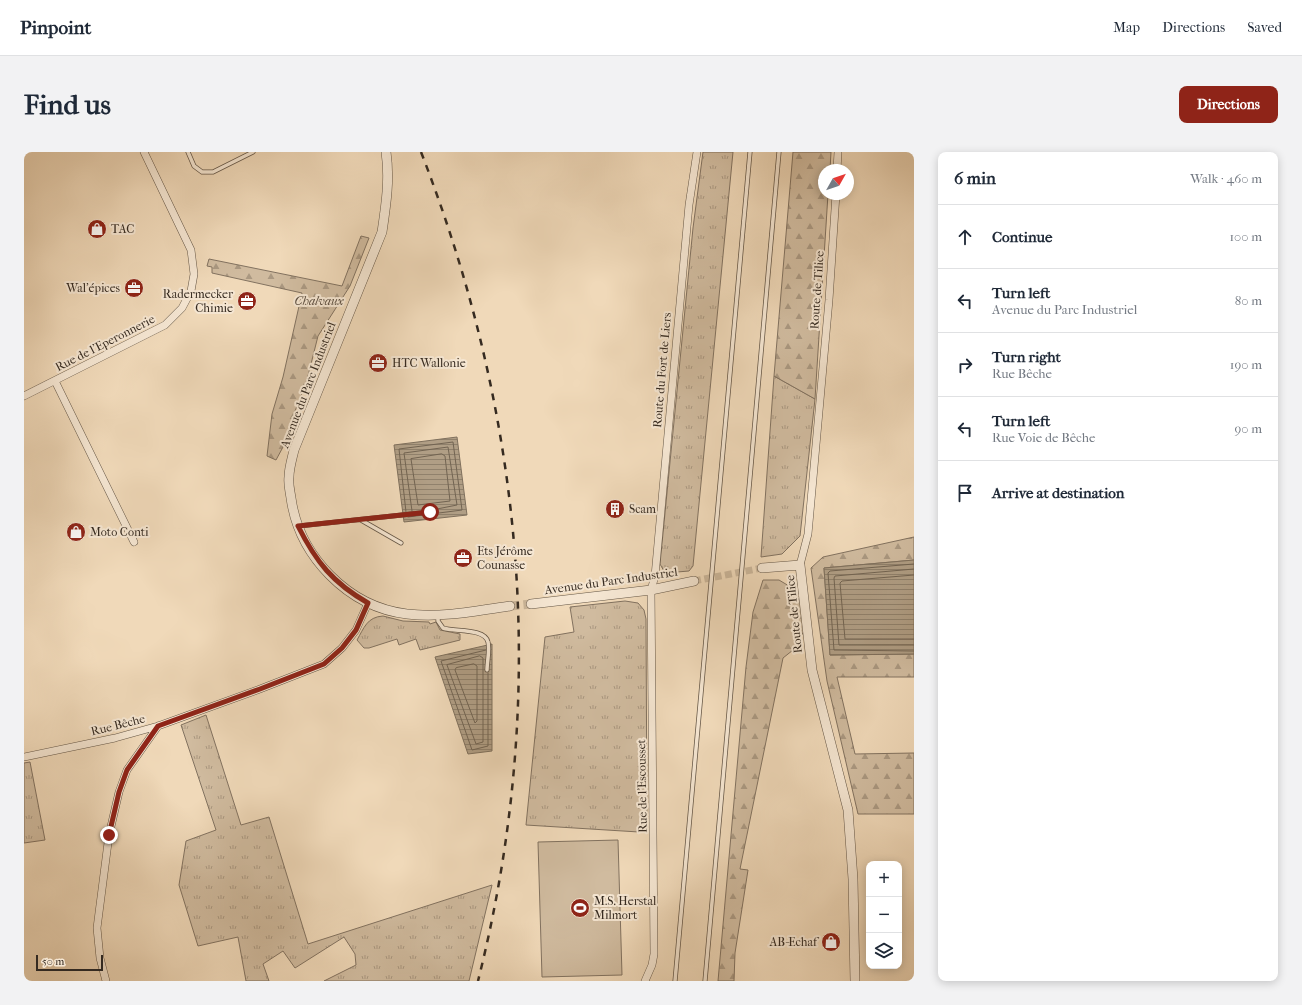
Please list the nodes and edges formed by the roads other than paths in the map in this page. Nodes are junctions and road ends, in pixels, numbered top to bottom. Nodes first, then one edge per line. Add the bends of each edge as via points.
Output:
1 (144, 152) edge
2 (188, 152) edge
3 (253, 152) edge
4 (386, 152) edge
5 (697, 152) edge
6 (750, 152) edge
7 (779, 152) edge
8 (838, 152) edge
9 (837, 164) edge
10 (836, 200) edge
11 (55, 381) junction
12 (24, 396) edge
13 (430, 512) dead end
14 (360, 519) junction
15 (298, 526) junction
16 (134, 542) dead end
17 (401, 542) dead end
18 (800, 565) junction
19 (762, 568) tunnel mouth
20 (694, 581) tunnel mouth
21 (651, 590) junction
22 (368, 603) junction
23 (531, 604) tunnel mouth
24 (510, 606) tunnel mouth
25 (438, 615) junction
26 (487, 670) dead end
27 (158, 726) junction
28 (24, 757) edge
29 (106, 981) edge
30 (645, 981) edge
31 (675, 981) edge
32 (705, 981) edge
33 (855, 981) edge

1 - 11 street, Rue de l'Eperonnerie via 191,250 194,274 191,291 182,308 165,325
2 - 3 lane via 194,166 202,172 213,172
4 - 15 street, Avenue du Parc Industriel via 387,201 382,232 294,450 288,477 293,513
5 - 21 street, Route du Fort de Liers via 689,205 655,576
6 - 31 lane
7 - 32 lane
8 - 9 street
10 - 18 street, Route de Tilice via 808,534
11 - 12 street, Rue de l'Eperonnerie
11 - 16 street, Rue de l'Eperonnerie
13 - 14 lane
14 - 15 lane
14 - 17 lane
15 - 22 street, Avenue du Parc Industriel via 307,545 325,571 352,594
18 - 19 street
18 - 33 street, Route de Tilice via 812,670 848,810 853,879
20 - 21 street, Avenue du Parc Industriel
21 - 23 street, Avenue du Parc Industriel
21 - 30 street, Rue de l'Escousset via 654,954
22 - 25 street, Avenue du Parc Industriel via 406,614
22 - 27 street, Rue Bêche via 356,630 342,648 324,664
24 - 25 street, Avenue du Parc Industriel
25 - 26 lane via 438,621 443,628 476,632 484,636 488,642
27 - 28 street, Rue Bêche
27 - 29 street via 127,770 109,835 97,928 100,958

